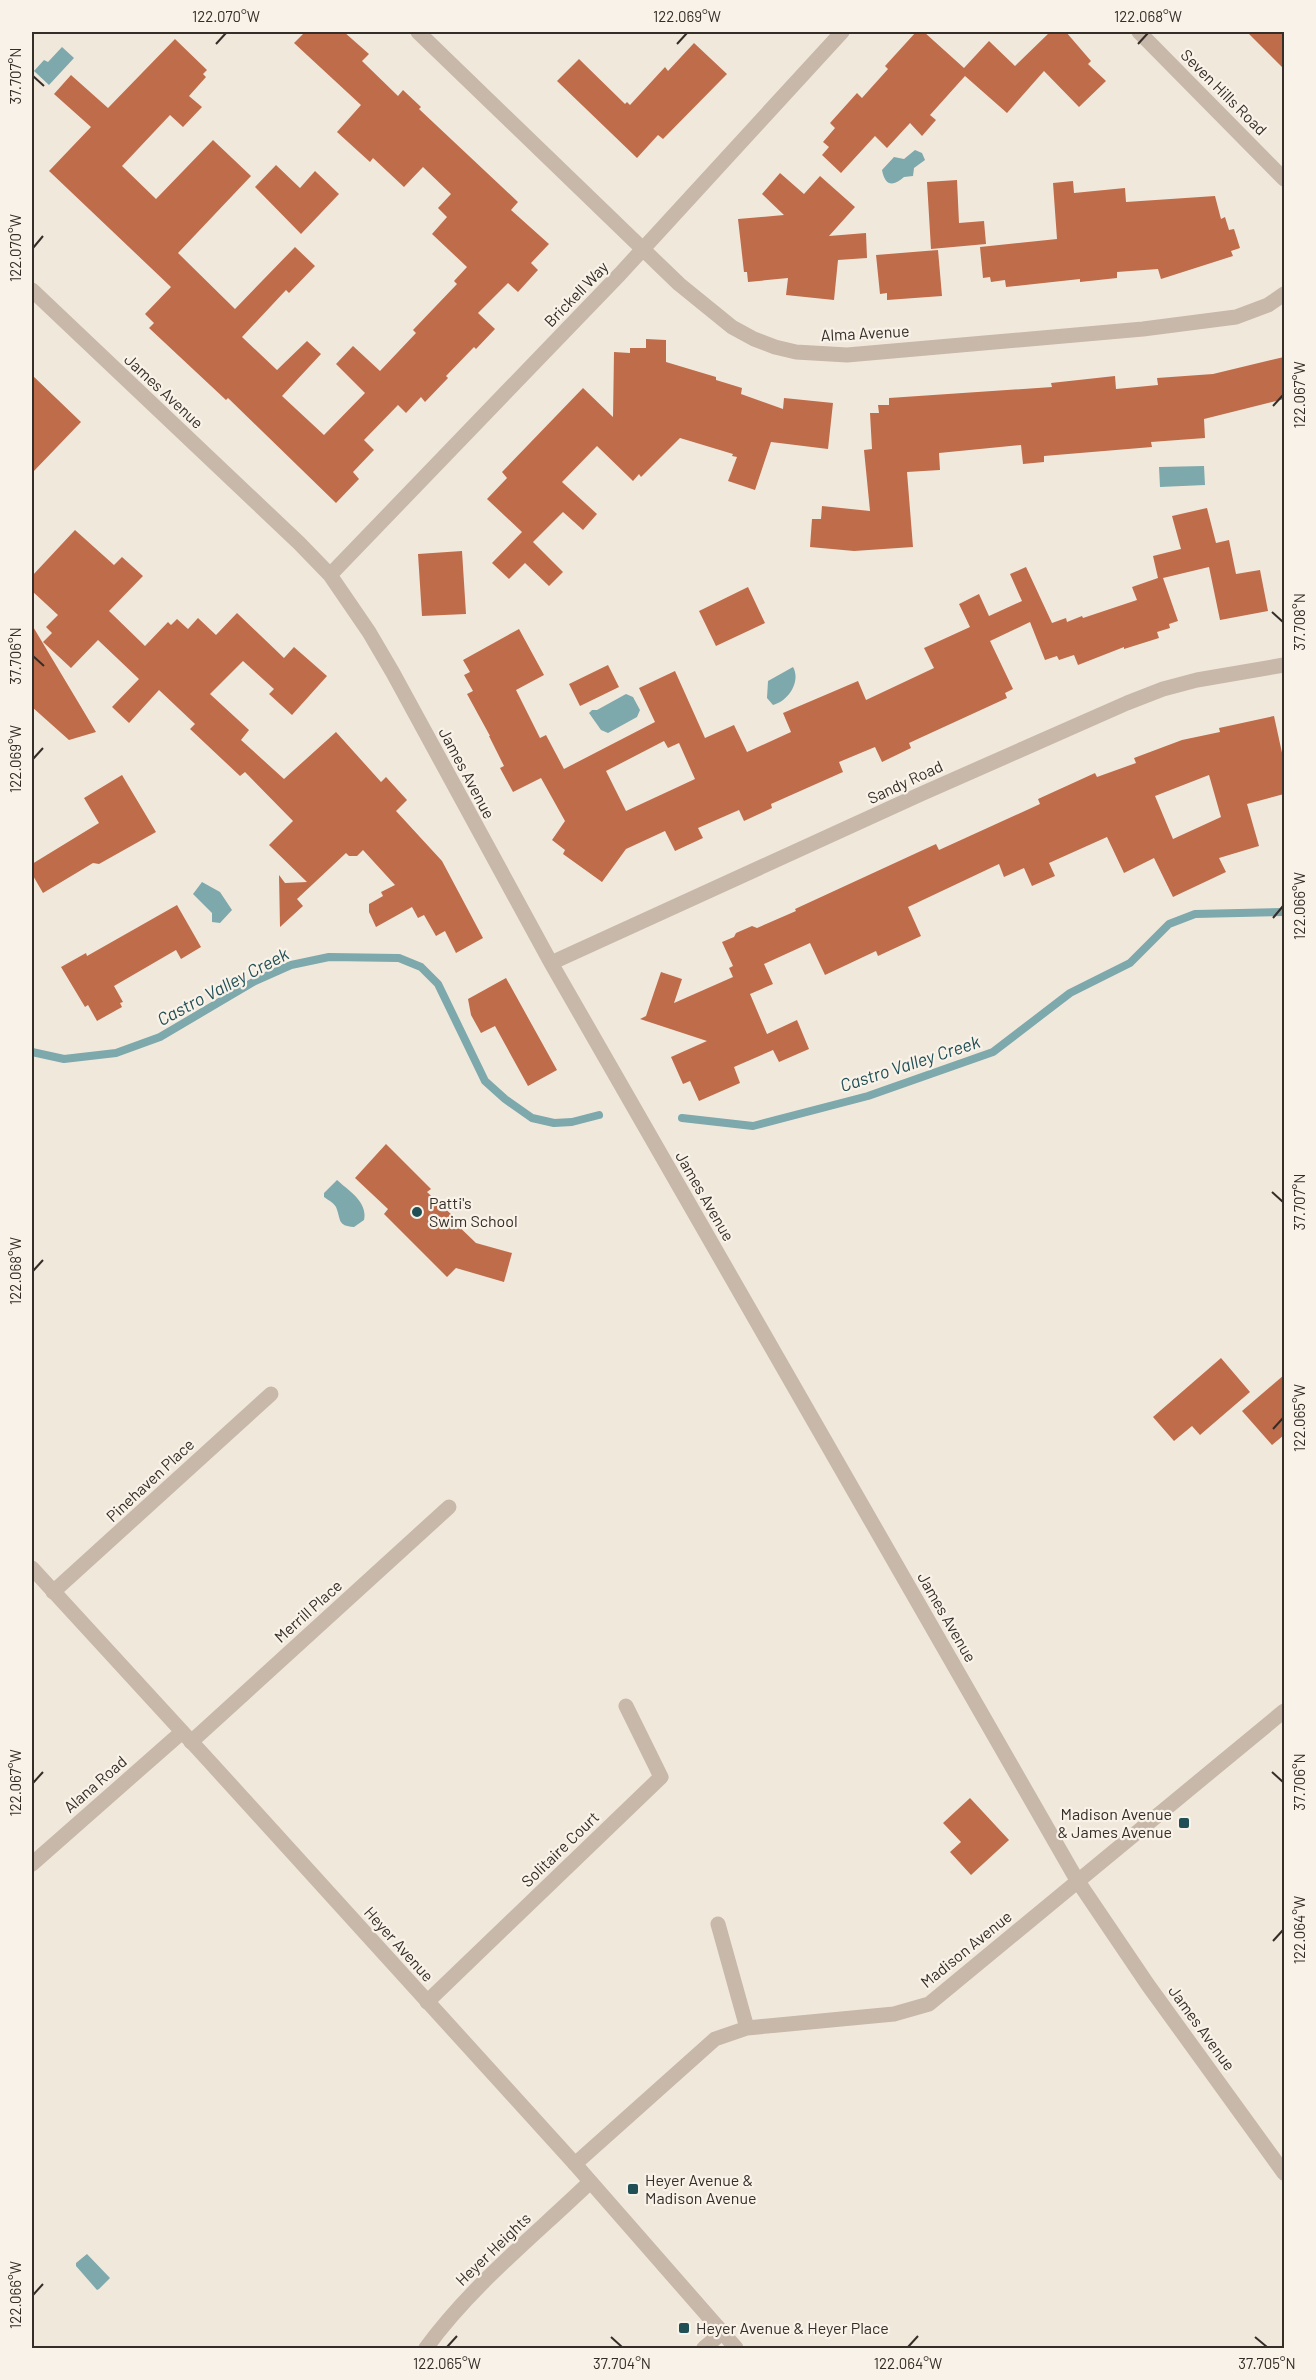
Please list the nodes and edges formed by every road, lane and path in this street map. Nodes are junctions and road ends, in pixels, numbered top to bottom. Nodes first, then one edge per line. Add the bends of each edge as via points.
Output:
1 (418, 32) edge
2 (842, 32) edge
3 (1139, 32) edge
4 (1284, 179) edge
5 (643, 249) junction
6 (33, 293) edge
7 (1284, 294) edge
8 (330, 575) junction
9 (1284, 665) edge
10 (551, 963) junction
11 (271, 1394) dead end
12 (449, 1507) dead end
13 (32, 1568) edge
14 (54, 1592) junction
15 (626, 1706) dead end
16 (1284, 1711) edge
17 (187, 1737) junction
18 (32, 1864) edge
19 (1077, 1880) junction
20 (718, 1924) dead end
21 (427, 2002) junction
22 (747, 2028) junction
23 (574, 2164) junction
24 (1284, 2173) edge
25 (590, 2182) junction
26 (723, 2332) junction
27 (426, 2349) edge
28 (704, 2349) edge
29 (736, 2349) edge

1 - 5 street, Alma Avenue
2 - 5 street, Brickell Way
3 - 4 street, Seven Hills Road
5 - 7 street, Alma Avenue via 708,309 754,339 775,347 822,354 1058,338 1220,321 1250,313
5 - 8 street, Brickell Way
6 - 8 street, James Avenue
8 - 10 street, James Avenue via 393,673
9 - 10 street, Sandy Road via 1197,680 1127,703
10 - 19 street, James Avenue
11 - 14 street, Pinehaven Place
12 - 17 street, Merrill Place
13 - 14 street, Heyer Avenue
14 - 17 street, Heyer Avenue
15 - 21 street, Solitaire Court via 661,1777
16 - 19 street, Madison Avenue
17 - 18 street, Alana Road
17 - 21 street, Heyer Avenue
19 - 22 street, Madison Avenue via 929,2004 894,2014
19 - 24 street, James Avenue
20 - 22 street
21 - 23 street, Heyer Avenue
22 - 23 street, Madison Avenue via 715,2039 699,2050
23 - 25 street, Heyer Avenue
25 - 26 street, Heyer Avenue
25 - 27 street, Heyer Heights via 454,2311
26 - 28 street
26 - 29 street, Heyer Avenue

